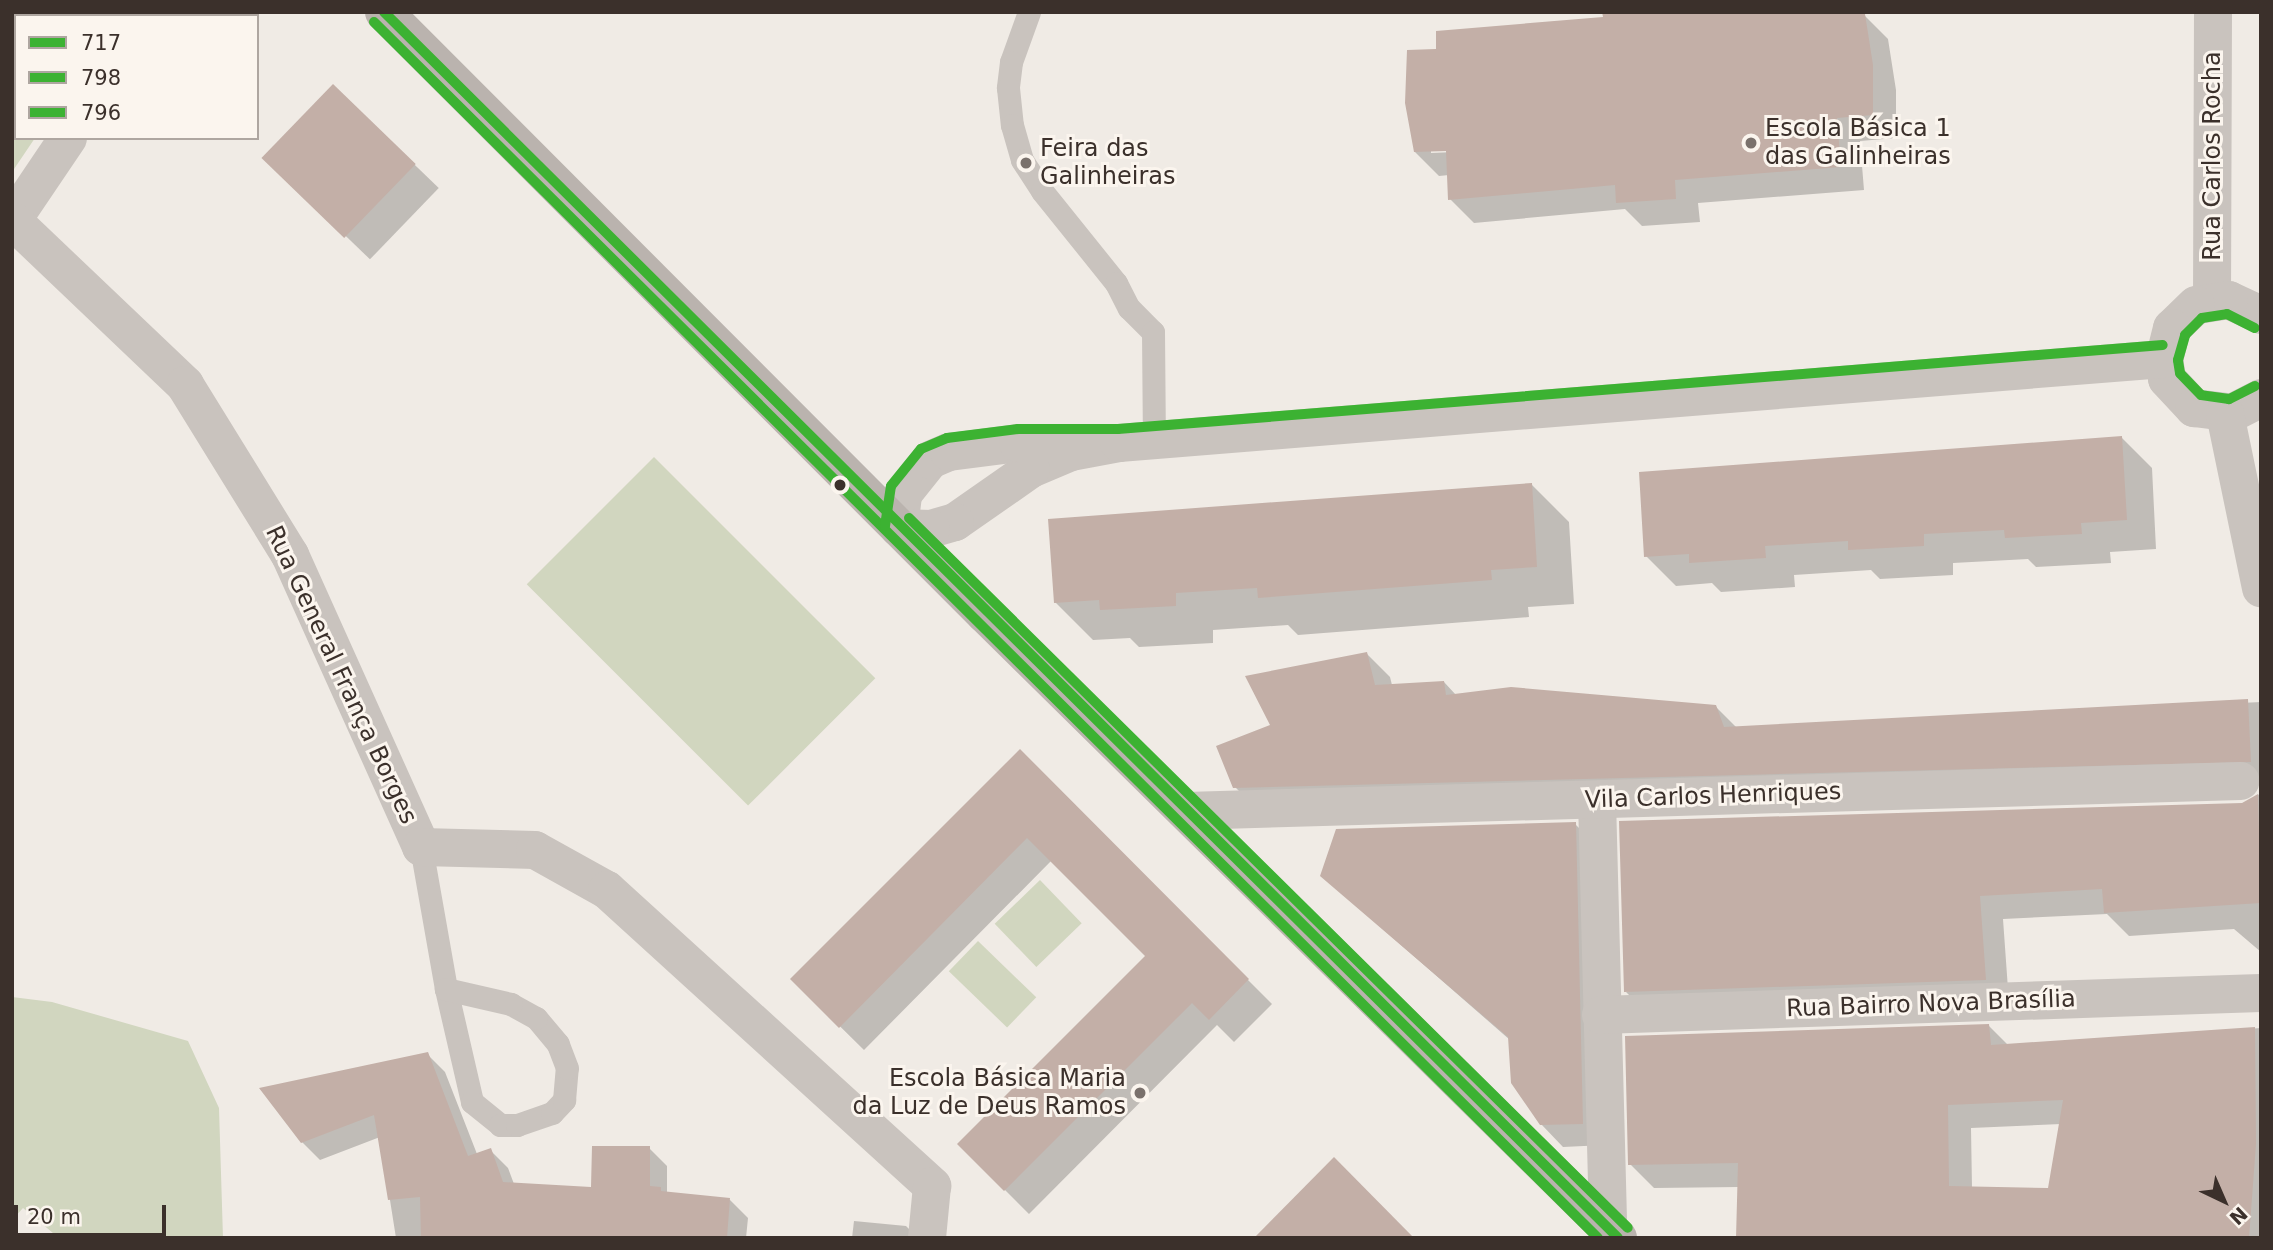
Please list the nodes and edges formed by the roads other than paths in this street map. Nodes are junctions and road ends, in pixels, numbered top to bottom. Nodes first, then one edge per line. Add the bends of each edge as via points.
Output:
1 (384, 12) edge
2 (1029, 12) edge
3 (2213, 12) edge
4 (67, 140) edge
5 (12, 221) edge
6 (2212, 300) junction
7 (2261, 315) edge
8 (2164, 359) junction
9 (2261, 398) edge
10 (2225, 414) junction
11 (1137, 441) junction
12 (899, 528) junction
13 (2261, 588) edge
14 (2241, 781) dead end
15 (1597, 800) junction
16 (1186, 811) junction
17 (421, 847) junction
18 (446, 989) junction
19 (2261, 993) edge
20 (1601, 1015) junction
21 (1613, 1233) edge
22 (927, 1238) edge

1 - 12 street
2 - 11 lane via 1011,62 1012,125 1023,160 1042,191 1116,283 1129,308 1153,332
3 - 6 street, Rua Carlos Rocha
4 - 5 street, Rua General França Borges
5 - 17 street, Rua General França Borges via 185,385 290,555
6 - 7 street via 2245,305
6 - 8 street via 2196,305 2172,327
8 - 10 street via 2167,379 2178,395 2194,408
8 - 11 street
9 - 10 street via 2251,407
10 - 13 street
11 - 12 street via 1071,452 1031,468 955,522 931,529
11 - 12 street via 1018,443 949,452 930,460 913,477 902,494
12 - 16 street
14 - 15 street, Vila Carlos Henriques
15 - 16 street, Vila Carlos Henriques
15 - 20 street
16 - 21 street
17 - 18 lane
17 - 22 street, Rua General França Borges via 535,850 607,890 932,1186
18 - 18 lane via 472,1102 500,1125 517,1125 552,1113 564,1100 567,1068 558,1044 536,1017 511,1004
19 - 20 street, Rua Bairro Nova Brasília
20 - 21 street

